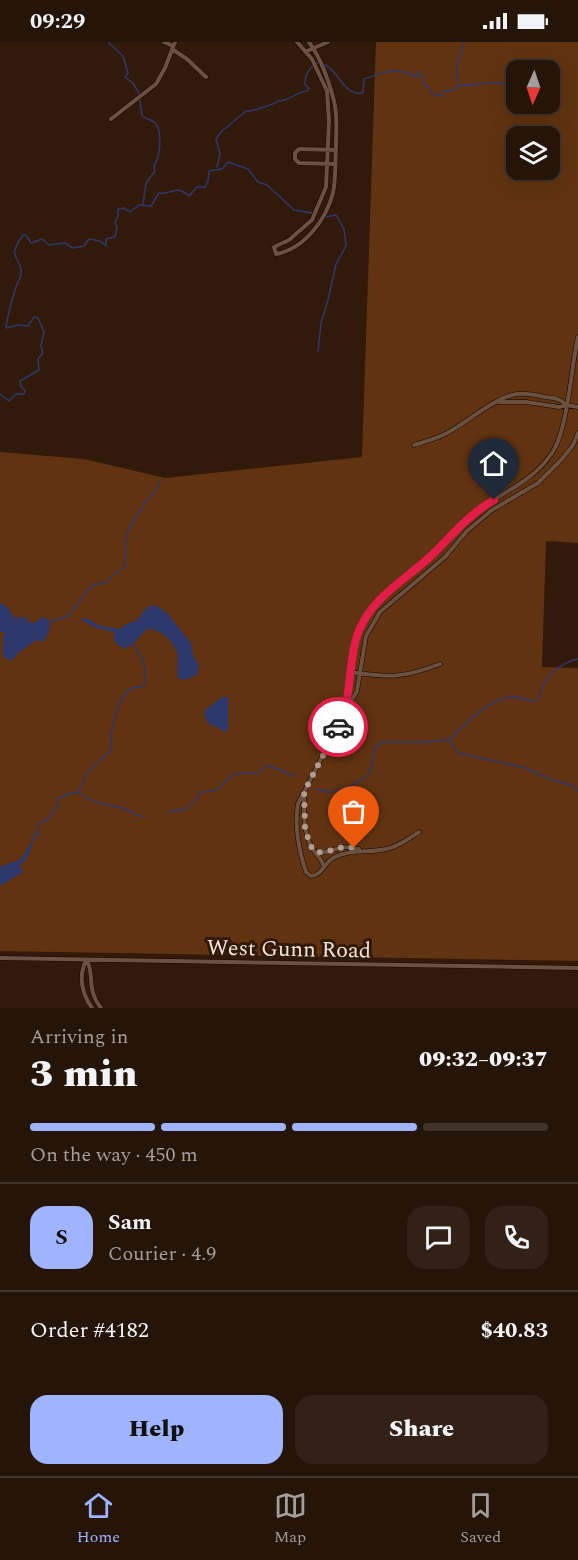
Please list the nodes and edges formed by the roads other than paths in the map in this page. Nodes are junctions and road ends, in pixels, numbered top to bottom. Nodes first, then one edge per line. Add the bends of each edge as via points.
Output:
1 (164, 42) edge
2 (309, 42) edge
3 (328, 42) edge
4 (301, 43) edge
5 (173, 46) edge
6 (312, 47) junction
7 (307, 51) junction
8 (315, 58) junction
9 (206, 77) dead end
10 (326, 81) junction
11 (111, 119) dead end
12 (327, 150) junction
13 (336, 150) junction
14 (327, 164) junction
15 (335, 164) junction
16 (323, 196) junction
17 (331, 198) junction
18 (297, 233) junction
19 (304, 241) junction
20 (578, 338) edge
21 (498, 402) junction
22 (566, 405) junction
23 (578, 407) edge
24 (578, 433) edge
25 (414, 445) dead end
26 (548, 460) junction
27 (555, 466) junction
28 (484, 506) junction
29 (489, 513) junction
30 (414, 570) junction
31 (420, 578) junction
32 (369, 611) junction
33 (377, 616) junction
34 (440, 664) dead end
35 (351, 672) junction
36 (360, 673) junction
37 (345, 712) junction
38 (304, 792) junction
39 (419, 832) dead end
40 (363, 850) junction
41 (315, 852) junction
42 (324, 867) junction
43 (0, 958) edge
44 (87, 960) junction
45 (578, 968) edge
46 (91, 990) junction
47 (84, 991) junction
48 (92, 1008) edge
49 (101, 1008) edge

1 - 5 street
2 - 6 street
3 - 6 street
4 - 7 street
5 - 9 street
5 - 11 street via 156,84
6 - 7 street
6 - 8 street
7 - 8 street
8 - 10 street
10 - 12 street
10 - 13 street via 336,114
12 - 13 street
12 - 14 street
12 - 14 street via 299,149 295,159 299,163
13 - 15 street
14 - 15 street
14 - 16 street
15 - 17 street
16 - 17 street
16 - 18 street via 312,220
17 - 19 street via 326,213
18 - 19 street
18 - 19 street via 274,247 276,254
20 - 22 street
21 - 22 street
21 - 22 street via 514,394 525,394 560,400
21 - 25 street via 444,435
22 - 23 street
22 - 26 street via 559,439
24 - 27 street
26 - 27 street
26 - 28 street via 532,477
27 - 29 street via 538,483
28 - 29 street
28 - 30 street
29 - 31 street
30 - 31 street
30 - 32 street
31 - 33 street
32 - 33 street
32 - 35 street via 357,635
33 - 36 street via 366,636
34 - 36 street via 407,676
35 - 36 street
35 - 37 street
36 - 37 street
37 - 38 street
38 - 41 street via 305,828
38 - 42 street via 296,820 305,869 314,876
39 - 40 street via 394,847
40 - 41 street via 346,846
40 - 42 street via 337,856
41 - 42 street
43 - 44 street, West Gunn Road
44 - 45 street, West Gunn Road
44 - 46 street
44 - 47 street via 81,979
46 - 47 street
46 - 49 street
47 - 48 street

